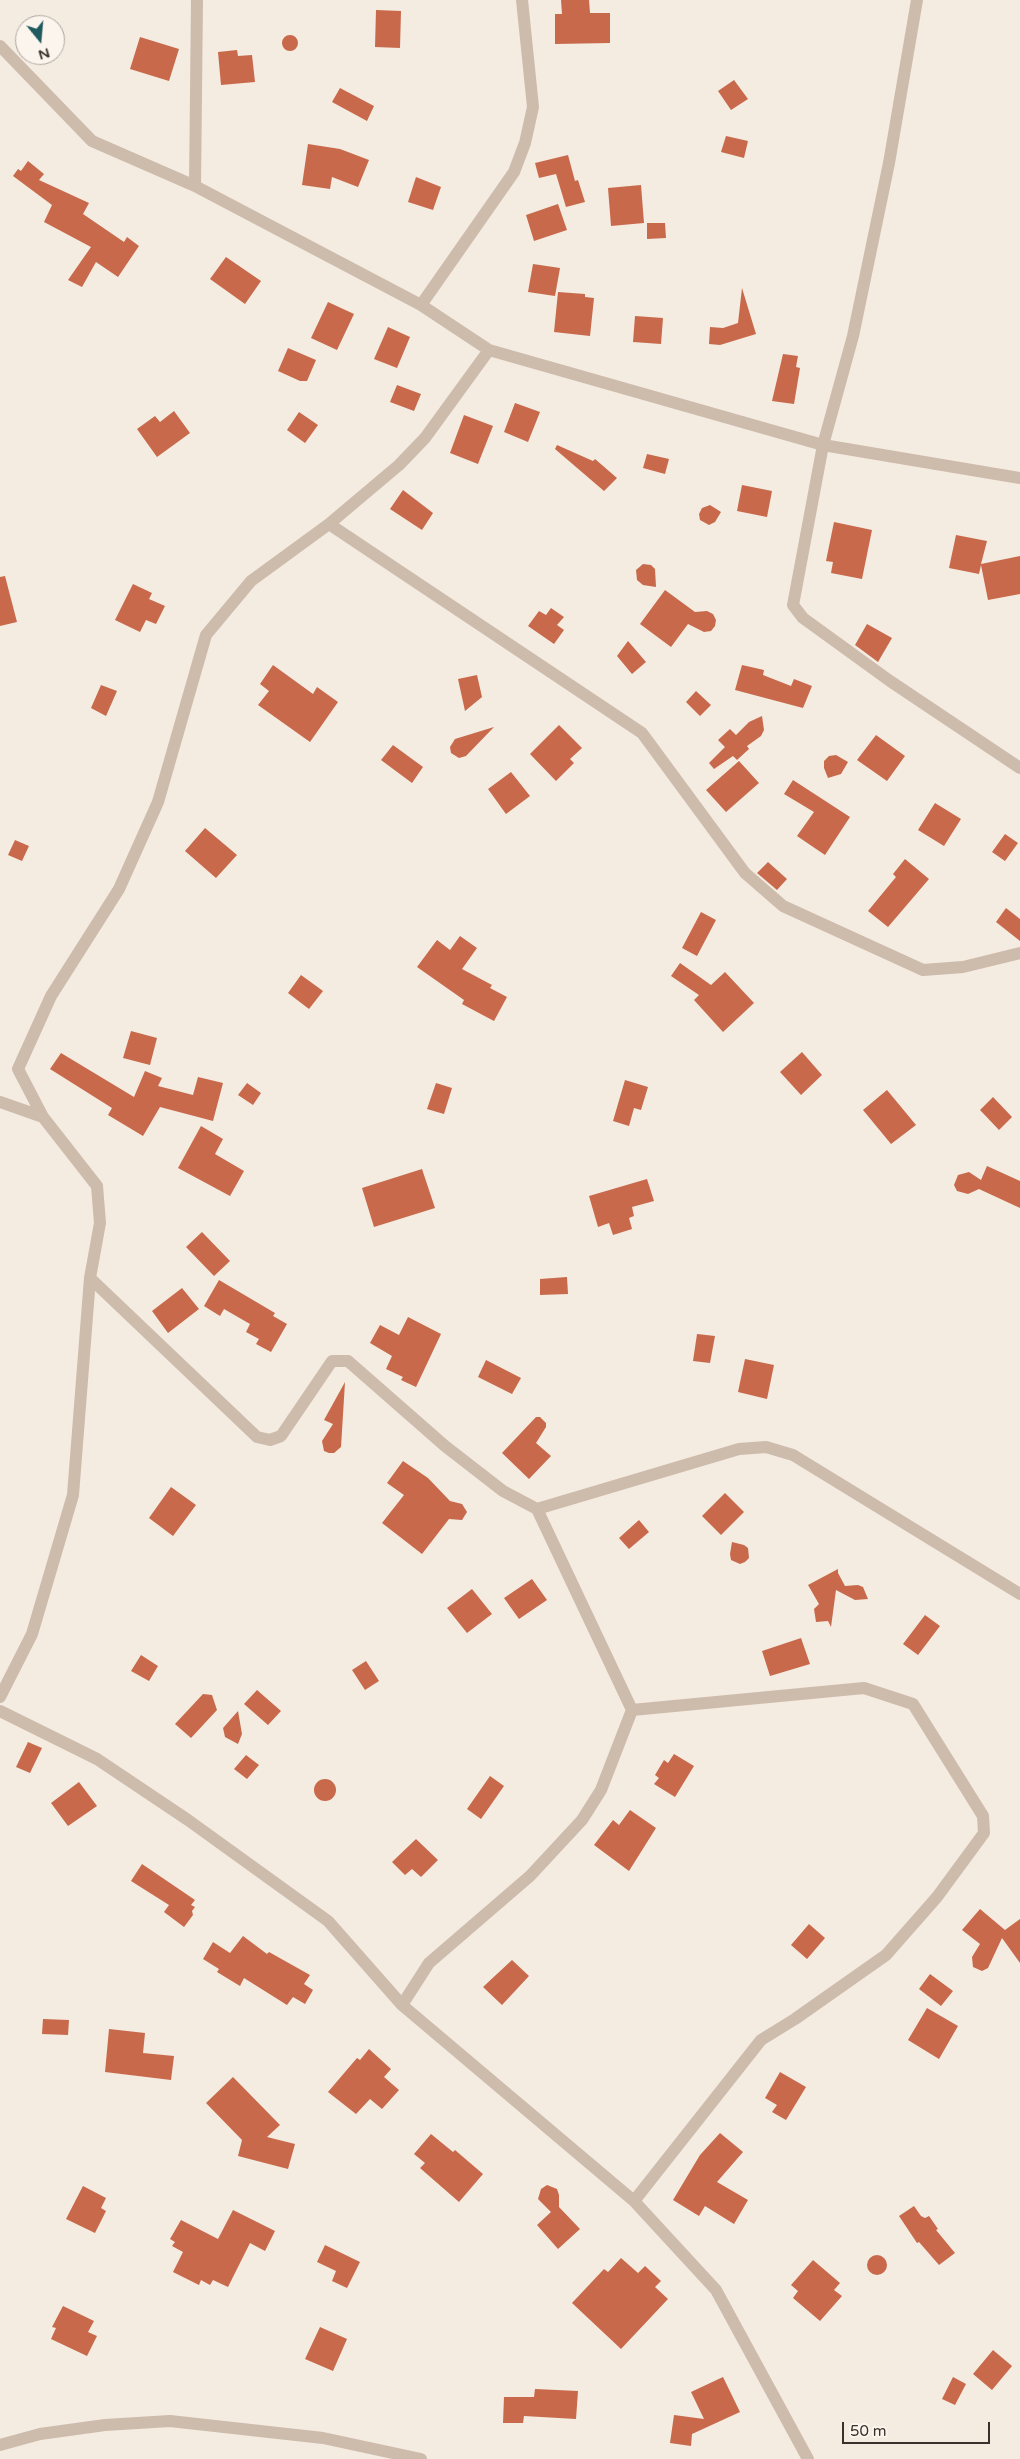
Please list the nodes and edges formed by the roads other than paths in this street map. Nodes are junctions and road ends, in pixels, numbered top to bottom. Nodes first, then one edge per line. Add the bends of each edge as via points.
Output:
1 (197, 0) edge
2 (522, 0) edge
3 (917, 0) edge
4 (0, 46) edge
5 (194, 186) junction
6 (421, 305) junction
7 (489, 350) junction
8 (824, 445) junction
9 (1020, 478) edge
10 (329, 524) junction
11 (1020, 768) edge
12 (1020, 953) edge
13 (0, 1102) edge
14 (42, 1117) junction
15 (90, 1278) junction
16 (537, 1509) junction
17 (1020, 1594) edge
18 (0, 1697) edge
19 (0, 1710) edge
20 (632, 1710) junction
21 (402, 2005) junction
22 (634, 2200) junction
23 (0, 2445) edge
24 (421, 2459) edge
25 (808, 2459) edge

1 - 5 street
2 - 6 street via 533,108 526,143 514,172
3 - 8 street via 889,163 857,317
4 - 5 street via 92,141
5 - 6 street
6 - 7 street
7 - 8 street
7 - 10 street via 425,438 399,465
8 - 9 street
8 - 11 street via 793,598 796,611 890,681
10 - 12 street via 642,733 745,873 783,906 923,970 963,967
10 - 14 street via 251,581 206,635 158,802 119,889 51,996 18,1069
13 - 14 street
14 - 15 street via 97,1186 100,1223
15 - 16 street via 257,1437 270,1440 281,1436 332,1361 348,1361 502,1491
15 - 18 street via 73,1495 32,1634
16 - 17 street via 739,1450 766,1447 793,1454
16 - 20 street
19 - 21 street via 97,1759 328,1921
20 - 21 street via 601,1790 582,1820 530,1876 429,1963
20 - 22 street via 864,1688 913,1704 984,1816 984,1833 937,1897 886,1955 761,2040
21 - 22 street
22 - 25 street via 716,2290
23 - 24 street via 40,2434 170,2421 323,2438

